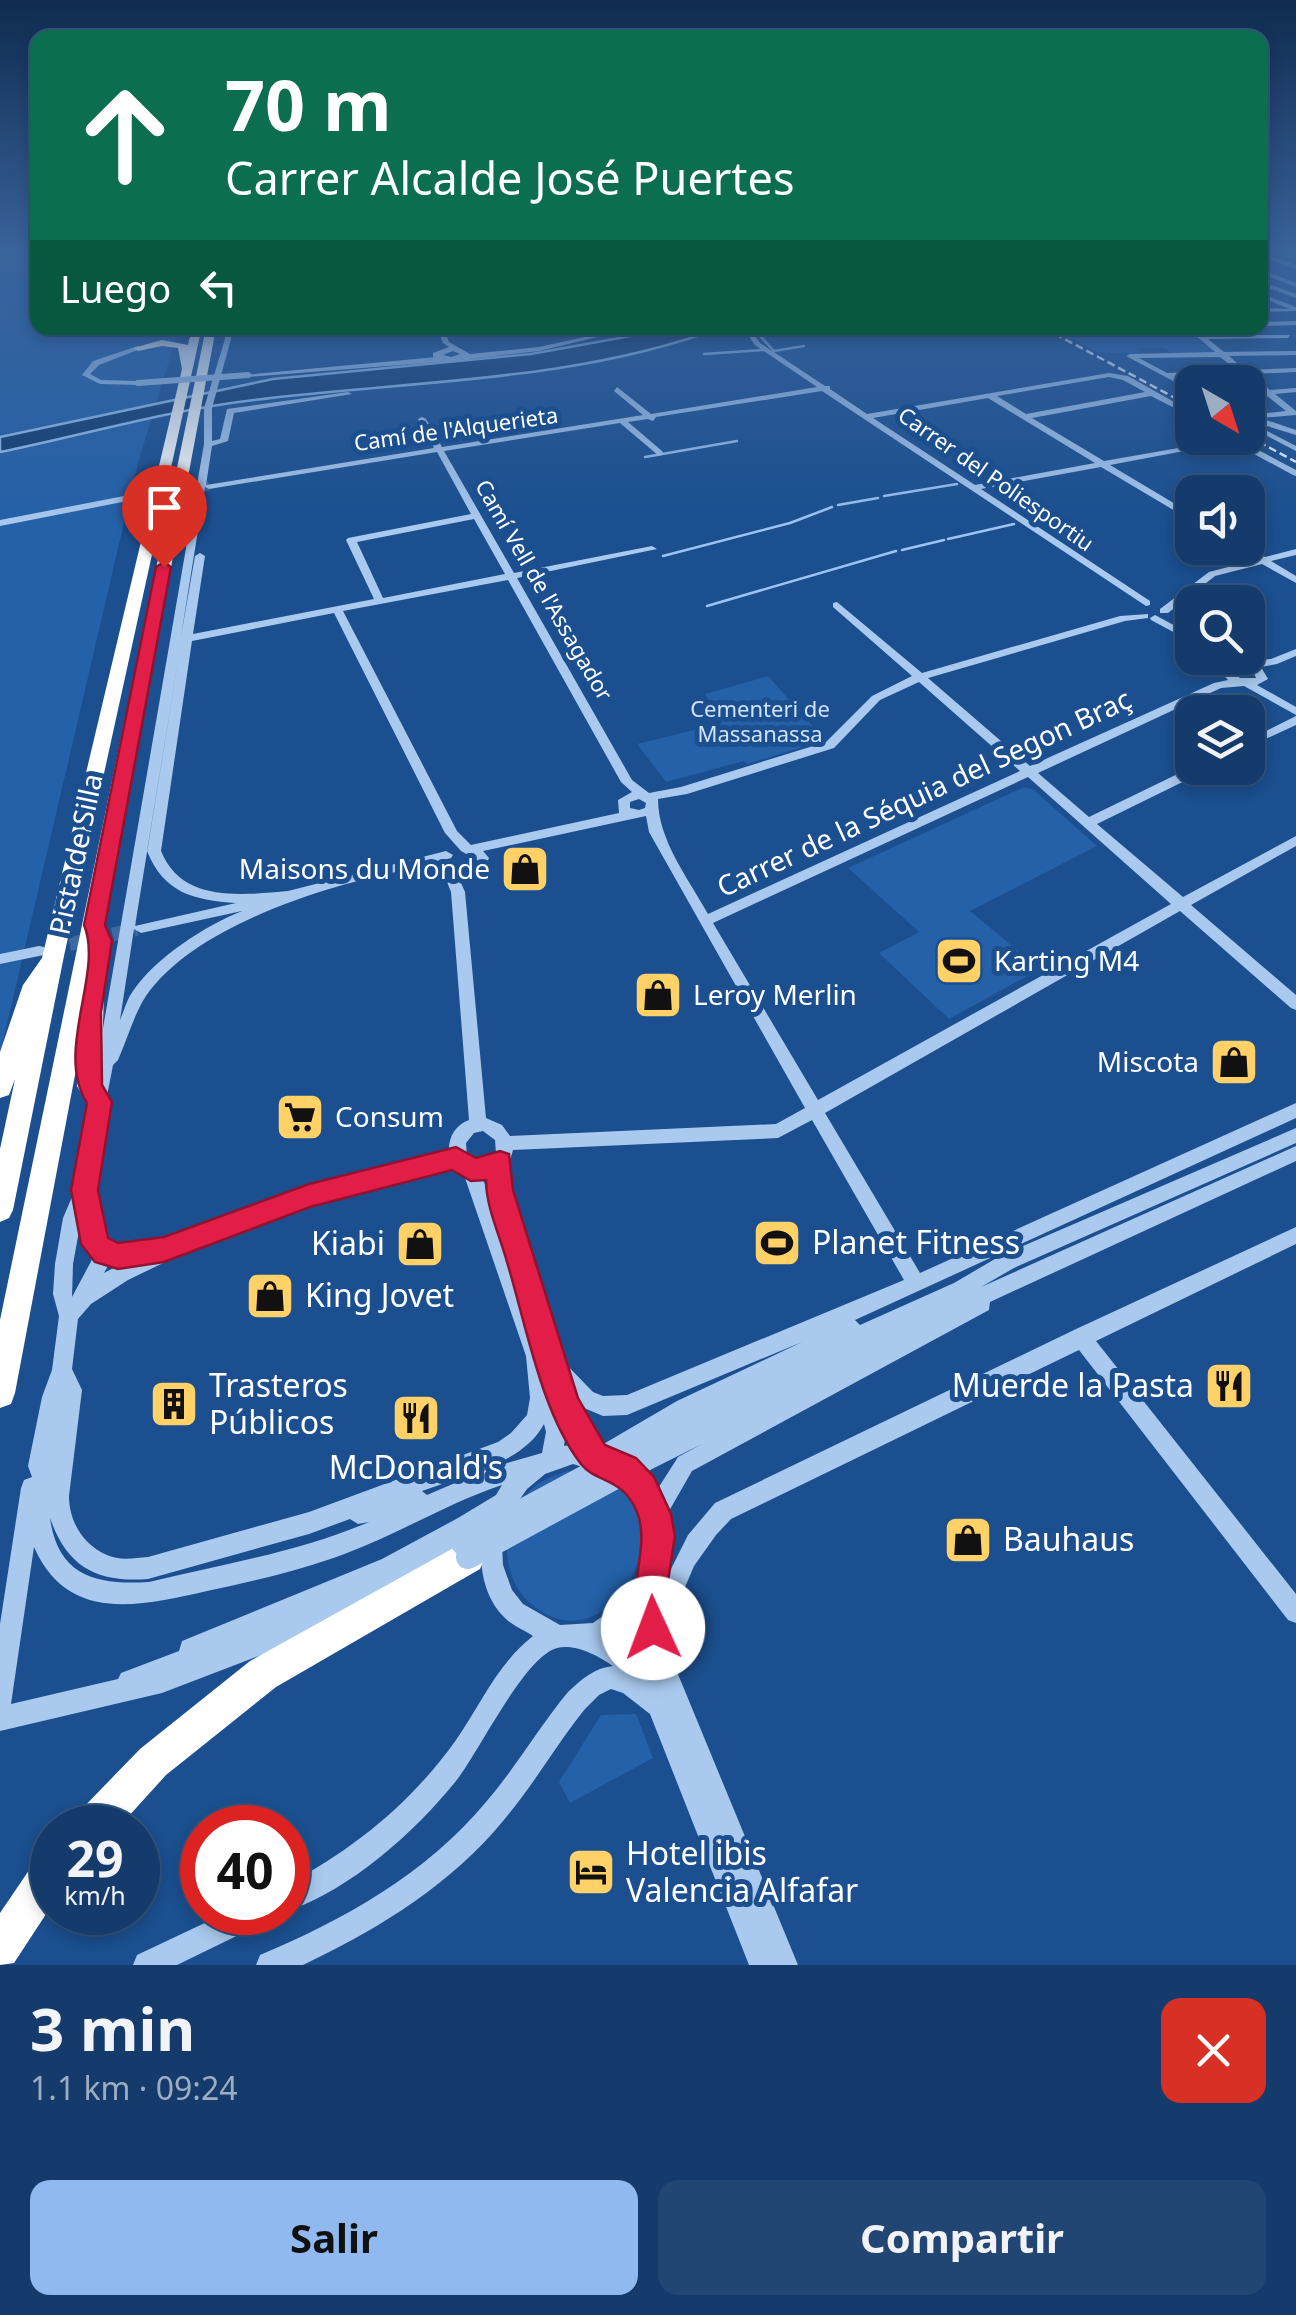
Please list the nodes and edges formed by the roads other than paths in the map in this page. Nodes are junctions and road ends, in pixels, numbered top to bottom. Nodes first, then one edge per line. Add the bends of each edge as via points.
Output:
1 (154, 342) edge
2 (193, 342) edge
3 (208, 342) edge
4 (219, 342) edge
5 (225, 342) edge
6 (441, 342) edge
7 (572, 342) edge
8 (756, 342) edge
9 (1208, 342) edge
10 (1251, 342) edge
11 (138, 348) junction
12 (442, 352) junction
13 (463, 352) junction
14 (1292, 353) edge
15 (1222, 354) junction
16 (1266, 354) junction
17 (412, 363) junction
18 (204, 365) junction
19 (222, 365) junction
20 (1235, 365) edge
21 (186, 370) junction
22 (1294, 372) edge
23 (1265, 373) edge
24 (1166, 375) junction
25 (1175, 375) edge
26 (1175, 380) edge
27 (618, 388) dead end
28 (827, 388) junction
29 (1265, 390) edge
30 (1296, 390) edge
31 (1265, 392) edge
32 (1268, 392) junction
33 (1153, 393) junction
34 (348, 394) dead end
35 (989, 396) junction
36 (1175, 405) edge
37 (190, 406) junction
38 (1294, 413) edge
39 (869, 416) junction
40 (1024, 417) junction
41 (653, 419) junction
42 (1265, 419) edge
43 (422, 420) dead end
44 (624, 423) junction
45 (1265, 424) edge
46 (1265, 429) edge
47 (1296, 433) edge
48 (208, 444) junction
49 (1293, 445) edge
50 (437, 448) junction
51 (1175, 449) edge
52 (659, 453) dead end
53 (1263, 455) edge
54 (1103, 464) junction
55 (1296, 473) edge
56 (264, 475) junction
57 (238, 480) junction
58 (205, 485) junction
59 (975, 488) junction
60 (150, 494) tunnel mouth
61 (1175, 508) edge
62 (203, 511) junction
63 (476, 516) junction
64 (0, 524) edge
65 (652, 549) dead end
66 (1296, 552) edge
67 (1265, 560) edge
68 (1265, 561) edge
69 (1245, 565) edge
70 (511, 576) junction
71 (1296, 580) edge
72 (380, 601) junction
73 (837, 605) dead end
74 (337, 609) junction
75 (1149, 610) junction
76 (1175, 627) edge
77 (182, 640) junction
78 (1296, 652) edge
79 (1274, 662) junction
80 (1265, 663) edge
81 (1209, 675) edge
82 (1232, 675) edge
83 (1259, 675) edge
84 (920, 677) junction
85 (1262, 677) junction
86 (1244, 683) junction
87 (1275, 697) junction
88 (1296, 712) edge
89 (1296, 720) edge
90 (1265, 736) edge
91 (1028, 772) junction
92 (1175, 780) edge
93 (628, 782) junction
94 (649, 802) junction
95 (629, 807) junction
96 (1088, 823) junction
97 (656, 832) junction
98 (1296, 840) edge
99 (459, 858) junction
100 (458, 892) junction
101 (291, 896) junction
102 (1182, 904) junction
103 (705, 921) junction
104 (94, 925) junction
105 (141, 928) tunnel mouth
106 (46, 953) junction
107 (0, 959) edge
108 (1296, 1004) edge
109 (107, 1066) junction
110 (0, 1088) edge
111 (99, 1102) junction
112 (1296, 1110) edge
113 (813, 1113) junction
114 (1296, 1119) edge
115 (478, 1126) junction
116 (1254, 1132) junction
117 (1296, 1134) edge
118 (504, 1152) junction
119 (1296, 1152) edge
120 (464, 1164) junction
121 (84, 1190) junction
122 (0, 1210) edge
123 (1136, 1215) junction
124 (1296, 1234) edge
125 (164, 1249) junction
126 (105, 1253) junction
127 (1013, 1271) junction
128 (916, 1284) junction
129 (83, 1296) junction
130 (887, 1296) junction
131 (69, 1316) junction
132 (1081, 1337) junction
133 (536, 1354) junction
134 (556, 1367) junction
135 (62, 1370) junction
136 (0, 1394) edge
137 (684, 1408) junction
138 (597, 1457) junction
139 (42, 1459) junction
140 (546, 1462) junction
141 (438, 1498) junction
142 (502, 1503) junction
143 (655, 1514) junction
144 (309, 1523) junction
145 (466, 1550) junction
146 (651, 1581) junction
147 (1296, 1612) edge
148 (566, 1636) junction
149 (656, 1650) junction
150 (149, 1673) junction
151 (84, 1700) junction
152 (0, 1702) edge
153 (656, 1704) junction
154 (0, 1719) edge
155 (113, 1805) edge
156 (310, 1886) edge
157 (30, 1904) edge
158 (210, 1935) edge
159 (2, 1946) edge
160 (147, 1965) edge
161 (270, 1965) edge
162 (764, 1965) edge
163 (784, 1965) edge

1 - 11 highway
2 - 21 highway, Pista de Silla
3 - 18 highway, Pista de Silla
4 - 18 highway
5 - 19 street
6 - 12 street
7 - 13 street via 496,354
8 - 28 street, Carrer del Poliesportiu
9 - 15 street
10 - 16 street
11 - 17 street, bridge via 96,363 86,375 138,384
11 - 21 highway via 183,346
12 - 13 street
12 - 13 street
12 - 17 street
14 - 16 street
14 - 22 street
15 - 16 street
15 - 20 street
15 - 24 street via 1125,354
16 - 22 street
17 - 19 street
18 - 37 highway, Pista de Silla
19 - 37 street via 211,393
21 - 37 highway, Pista de Silla
22 - 23 street
24 - 25 street
24 - 26 street
27 - 41 street
28 - 39 street, Carrer del Poliesportiu
28 - 41 street, Camí de l'Alquerieta
29 - 32 street
30 - 32 street
31 - 32 street
32 - 38 street
33 - 35 street via 1115,376
33 - 36 street
33 - 40 street
34 - 48 street via 230,411 224,441
35 - 39 street
35 - 40 street
37 - 48 street
37 - 104 highway, Pista de Silla
37 - 106 highway, Pista de Silla
38 - 42 street
39 - 59 street, Carrer del Poliesportiu
40 - 54 street
41 - 44 street, Camí de l'Alquerieta
43 - 50 street, Camí Vell de l'Assagador
44 - 50 street, Camí de l'Alquerieta
44 - 52 street
45 - 47 street
46 - 49 street
48 - 58 street
50 - 56 street, Camí de l'Alquerieta
50 - 63 street, Camí Vell de l'Assagador
51 - 54 street
53 - 55 street
54 - 59 street
54 - 61 street
56 - 57 street, Camí de l'Alquerieta
56 - 58 street, Camí de l'Alquerieta
57 - 58 street, Camí de l'Alquerieta
57 - 62 street via 212,492
58 - 62 street
59 - 75 street, Carrer del Poliesportiu
60 - 64 street
62 - 77 street
63 - 70 street, Camí Vell de l'Assagador
63 - 72 street via 351,540
65 - 70 street
66 - 67 street
68 - 71 street
69 - 75 street via 1212,574
70 - 72 street
70 - 93 street, Camí Vell de l'Assagador
72 - 74 street
73 - 84 street
74 - 77 street
74 - 99 street via 452,832
75 - 76 street
75 - 84 street
77 - 101 street via 156,862 176,882 208,895
77 - 109 street
78 - 79 street
79 - 80 street
79 - 85 street
81 - 91 street, Carrer de la Séquia del Segon Braç
82 - 86 street, Carrer de la Séquia del Segon Braç
83 - 85 street
84 - 91 street
84 - 94 street via 876,698 830,745
85 - 86 street, Carrer de la Séquia del Segon Braç
85 - 87 street
86 - 87 street
87 - 88 street
89 - 90 street
91 - 96 street
91 - 103 street, Carrer de la Séquia del Segon Braç
92 - 96 street
93 - 94 street, Camí Vell de l'Assagador
93 - 95 street
94 - 95 street
94 - 97 street
95 - 97 street
95 - 99 street
96 - 102 street
97 - 103 street
98 - 102 street
99 - 100 street
99 - 100 street via 469,874
99 - 101 street
100 - 115 street
101 - 105 street
101 - 109 street via 175,956 139,994
102 - 108 street
102 - 113 street
103 - 113 street
104 - 111 highway via 102,941 90,1012 89,1086
104 - 136 highway, Pista de Silla
106 - 107 street
106 - 110 highway
106 - 122 highway, Pista de Silla
109 - 111 street
111 - 121 street
112 - 116 street
113 - 118 street via 778,1131
113 - 128 street
114 - 116 street
115 - 118 street via 498,1129
115 - 120 street via 460,1136 455,1148
116 - 128 street
117 - 123 street
118 - 120 street via 488,1168
118 - 134 street via 500,1190
119 - 123 street
120 - 125 street via 309,1196
120 - 133 street
121 - 126 street via 95,1244
121 - 131 street via 64,1264
123 - 127 street
124 - 132 street
125 - 126 street
125 - 129 street
126 - 129 street
127 - 137 street via 893,1309
127 - 143 street via 960,1319 685,1464
127 - 145 street, bridge via 645,1453
128 - 130 street
129 - 131 street
130 - 134 street via 627,1405 607,1408 580,1400
130 - 137 street
131 - 135 street
132 - 147 street
132 - 149 street via 723,1510 676,1572
133 - 140 street via 556,1432
133 - 144 street via 539,1414 523,1440
134 - 138 street via 565,1404
135 - 139 street
135 - 144 street via 72,1390 58,1511 66,1533 100,1565 148,1568
137 - 138 street
138 - 140 street
138 - 143 street via 624,1469
139 - 141 street via 44,1544 73,1584 97,1594 148,1593 319,1551
139 - 152 street
140 - 141 street
140 - 142 street via 519,1480
141 - 144 street
142 - 148 street via 490,1556 496,1583 529,1625
142 - 150 street via 340,1588 185,1651
143 - 146 street via 659,1536
145 - 150 street
145 - 151 street via 253,1649
145 - 155 highway via 251,1683 154,1762
146 - 148 street via 622,1619 602,1631
146 - 149 street
148 - 153 street via 619,1655 650,1686
148 - 156 street via 520,1659 469,1743 408,1816
149 - 163 street
150 - 151 street
151 - 154 street
153 - 161 street via 616,1678 583,1690 492,1815 432,1871 367,1919
153 - 162 street
157 - 159 highway
158 - 160 street

